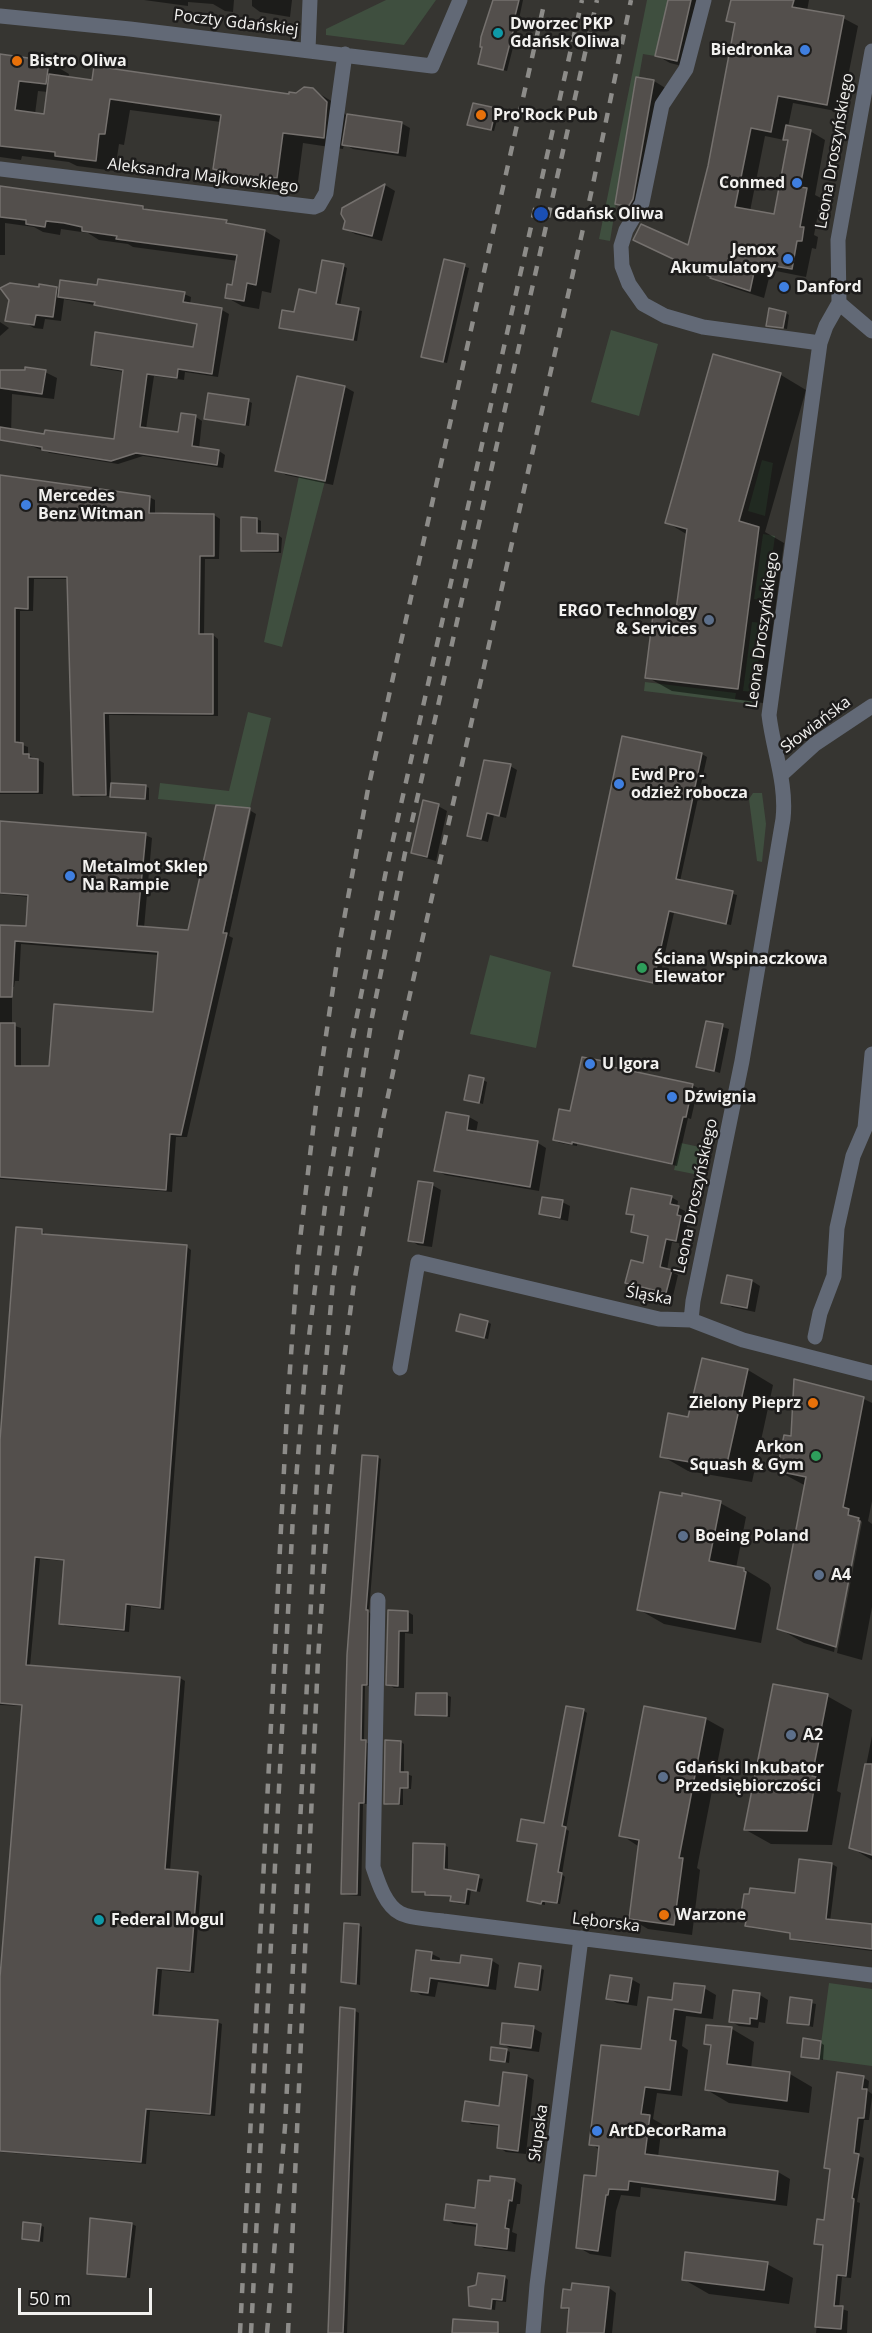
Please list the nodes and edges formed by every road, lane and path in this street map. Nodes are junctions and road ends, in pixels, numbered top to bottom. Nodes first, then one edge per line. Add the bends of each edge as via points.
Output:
1 (310, 0) edge
2 (460, 0) edge
3 (704, 0) edge
4 (0, 16) edge
5 (308, 50) junction
6 (872, 51) edge
7 (345, 54) junction
8 (0, 169) edge
9 (839, 303) junction
10 (872, 331) edge
11 (820, 343) junction
12 (872, 706) edge
13 (782, 774) junction
14 (871, 1061) edge
15 (691, 1320) junction
16 (815, 1337) dead end
17 (400, 1368) dead end
18 (872, 1373) edge
19 (378, 1600) dead end
20 (581, 1938) junction
21 (872, 1975) edge
22 (533, 2333) edge

1 - 5 street
2 - 7 street, Poczty Gdańskiej via 432,66
3 - 11 street via 686,69 662,105 642,204 621,246 622,266 643,304 665,316 703,327
4 - 5 street, Poczty Gdańskiej
5 - 7 street, Poczty Gdańskiej
6 - 9 street, Leona Droszyńskiego via 838,240
7 - 8 street, Aleksandra Majkowskiego via 327,193 314,207
9 - 10 street
9 - 11 street, Leona Droszyńskiego
11 - 13 street, Leona Droszyńskiego via 769,715
12 - 13 street, Słowiańska via 815,744
13 - 15 street, Leona Droszyńskiego via 783,819 742,1061
14 - 16 street via 865,1128 853,1156 837,1228 834,1276
15 - 17 street, Śląska via 649,1316 418,1262
15 - 18 street, Śląska via 743,1340
19 - 20 street, Lęborska via 373,1867 389,1902 400,1913
20 - 21 street, Lęborska
20 - 22 street, Słupska

